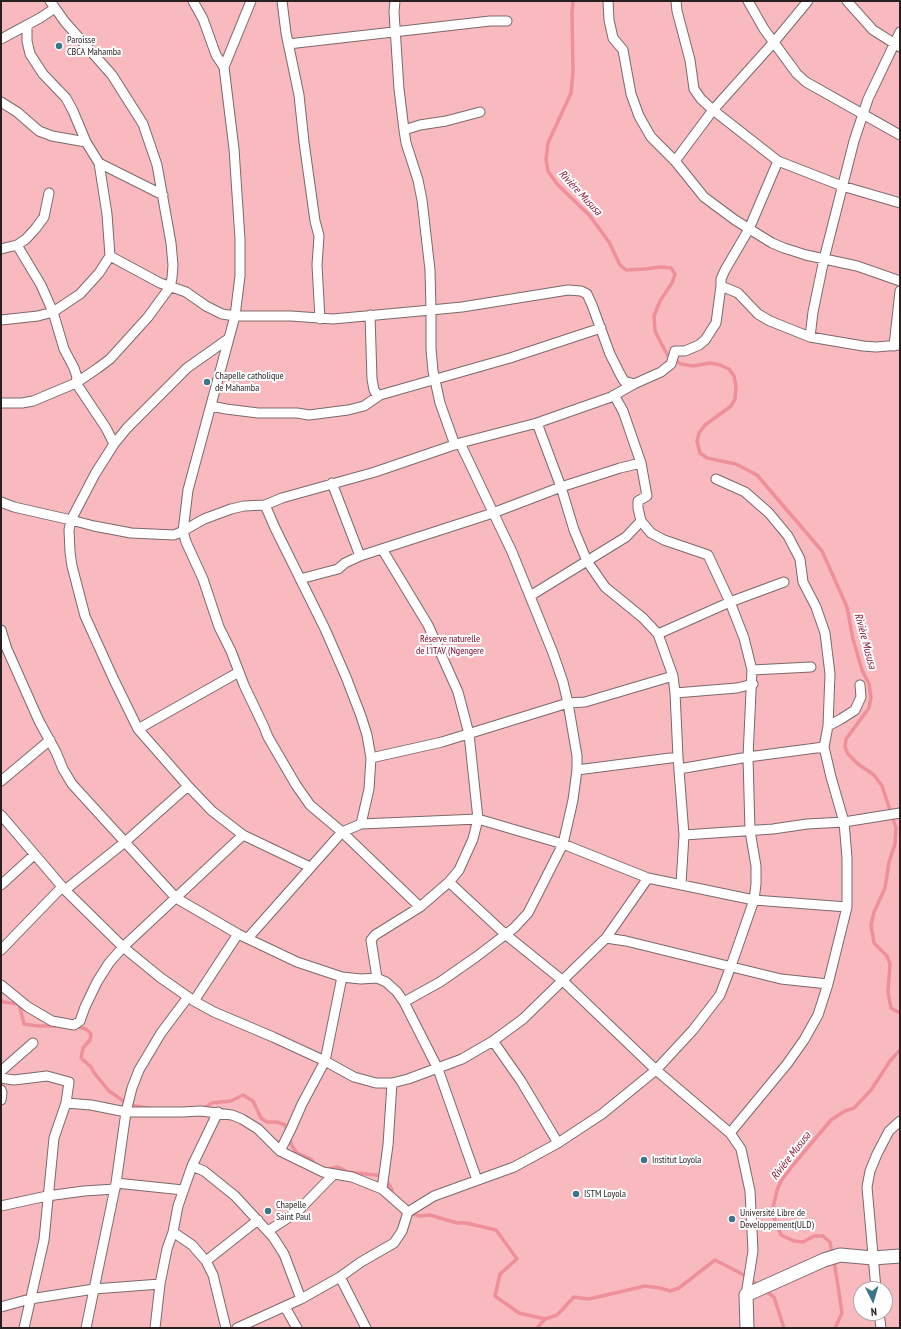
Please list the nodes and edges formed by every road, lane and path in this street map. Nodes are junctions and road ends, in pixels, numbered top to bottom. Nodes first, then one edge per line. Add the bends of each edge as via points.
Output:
1 (193, 1) edge
2 (251, 1) edge
3 (282, 1) edge
4 (394, 1) edge
5 (608, 1) edge
6 (676, 1) edge
7 (748, 1) edge
8 (808, 1) edge
9 (847, 1) edge
10 (53, 4) edge
11 (507, 22) dead end
12 (27, 25) junction
13 (900, 32) edge
14 (395, 33) junction
15 (1, 39) edge
16 (774, 42) junction
17 (288, 44) junction
18 (897, 45) edge
19 (224, 67) junction
20 (1, 102) edge
21 (713, 110) junction
22 (480, 112) dead end
23 (863, 114) junction
24 (404, 130) junction
25 (900, 134) edge
26 (86, 142) junction
27 (675, 161) junction
28 (778, 161) junction
29 (99, 163) junction
30 (842, 186) junction
31 (49, 193) dead end
32 (163, 195) junction
33 (900, 202) edge
34 (749, 229) junction
35 (17, 245) junction
36 (1, 249) edge
37 (110, 256) junction
38 (824, 259) junction
39 (900, 281) edge
40 (721, 286) junction
41 (170, 287) junction
42 (900, 291) edge
43 (431, 310) junction
44 (53, 312) junction
45 (370, 315) junction
46 (235, 316) junction
47 (320, 319) junction
48 (1, 320) edge
49 (601, 328) junction
50 (810, 337) junction
51 (228, 339) junction
52 (897, 346) edge
53 (435, 380) junction
54 (76, 383) junction
55 (634, 384) junction
56 (614, 395) junction
57 (378, 396) junction
58 (1, 403) edge
59 (211, 406) junction
60 (537, 423) junction
61 (114, 444) junction
62 (457, 444) junction
63 (641, 463) junction
64 (716, 479) dead end
65 (332, 483) junction
66 (562, 487) junction
67 (1, 502) edge
68 (266, 505) junction
69 (493, 513) junction
70 (71, 520) junction
71 (641, 521) junction
72 (183, 531) junction
73 (382, 549) junction
74 (360, 556) junction
75 (587, 561) junction
76 (300, 579) junction
77 (784, 582) dead end
78 (530, 596) junction
79 (730, 602) junction
80 (658, 634) junction
81 (2, 635) edge
82 (811, 667) dead end
83 (752, 670) junction
84 (239, 672) junction
85 (673, 676) junction
86 (753, 684) junction
87 (860, 684) dead end
88 (675, 692) junction
89 (568, 703) junction
90 (828, 726) junction
91 (138, 729) junction
92 (469, 734) junction
93 (50, 740) junction
94 (824, 747) junction
95 (678, 757) junction
96 (748, 757) junction
97 (371, 758) junction
98 (679, 769) junction
99 (577, 770) junction
100 (1, 781) edge
101 (188, 786) junction
102 (900, 813) edge
103 (1, 815) edge
104 (478, 819) junction
105 (844, 822) junction
106 (361, 824) junction
107 (750, 830) junction
108 (342, 832) junction
109 (243, 835) junction
110 (684, 835) junction
111 (125, 842) junction
112 (563, 844) junction
113 (34, 855) junction
114 (310, 867) junction
115 (648, 878) junction
116 (449, 882) junction
117 (680, 884) junction
118 (1, 885) edge
119 (64, 889) junction
120 (176, 898) junction
121 (754, 900) junction
122 (420, 907) junction
123 (846, 907) junction
124 (238, 934) junction
125 (505, 934) junction
126 (248, 938) junction
127 (606, 938) junction
128 (123, 947) junction
129 (1, 950) edge
130 (731, 966) junction
131 (342, 977) junction
132 (377, 978) junction
133 (562, 980) junction
134 (828, 984) junction
135 (1, 985) edge
136 (190, 999) junction
137 (404, 1002) junction
138 (493, 1041) junction
139 (33, 1043) dead end
140 (325, 1061) junction
141 (438, 1069) junction
142 (656, 1070) junction
143 (1, 1071) edge
144 (1, 1078) edge
145 (392, 1083) junction
146 (1, 1090) edge
147 (1, 1100) edge
148 (66, 1103) junction
149 (126, 1112) junction
150 (218, 1112) junction
151 (900, 1121) edge
152 (730, 1133) junction
153 (558, 1143) junction
154 (282, 1148) junction
155 (192, 1166) junction
156 (334, 1174) junction
157 (477, 1180) junction
158 (116, 1186) junction
159 (382, 1189) junction
160 (183, 1190) junction
161 (47, 1196) junction
162 (1, 1206) edge
163 (408, 1213) junction
164 (258, 1220) junction
165 (268, 1231) junction
166 (173, 1232) junction
167 (900, 1256) edge
168 (873, 1258) junction
169 (206, 1261) junction
170 (340, 1277) junction
171 (875, 1281) edge
172 (160, 1284) junction
173 (94, 1289) junction
174 (746, 1295) junction
175 (30, 1299) junction
176 (301, 1299) junction
177 (1, 1307) edge
178 (285, 1307) junction
179 (24, 1328) edge
180 (86, 1328) edge
181 (154, 1328) edge
182 (226, 1328) edge
183 (237, 1328) edge
184 (297, 1328) edge
185 (366, 1328) edge
186 (747, 1328) edge

1 - 19 street via 203,19 216,55
2 - 19 street
3 - 17 street
4 - 14 street
5 - 27 street via 613,38 623,50 631,94 639,116 651,137
6 - 21 street via 690,60 694,90
7 - 16 street
8 - 16 street
9 - 18 street via 873,30
10 - 12 street via 40,18
10 - 32 street via 65,22 112,75 143,124 155,156
11 - 14 street via 490,21
12 - 15 street
12 - 26 street via 30,54 43,74 66,98
13 - 18 street
14 - 17 street
14 - 24 street
16 - 21 street
16 - 23 street via 797,74 806,82
17 - 47 street via 299,95 319,236 317,265
18 - 23 street
19 - 46 street via 234,149 240,239 240,283
20 - 26 street via 39,131
21 - 27 street
21 - 28 street
22 - 24 street
23 - 25 street
23 - 30 street
24 - 43 street via 422,200 430,270
26 - 29 street
27 - 34 street via 704,197
28 - 30 street
28 - 34 street
29 - 32 street
29 - 37 street
30 - 33 street
30 - 38 street
31 - 35 street via 44,217 26,239
32 - 41 street via 173,265
34 - 38 street via 784,248
34 - 40 street via 725,270
35 - 36 street
35 - 44 street via 41,285
37 - 41 street
37 - 44 street via 80,294
38 - 39 street via 857,266
38 - 50 street
40 - 50 street via 738,293 758,314 770,321
40 - 55 street via 716,323 705,340 685,350 675,351 671,364 661,372
41 - 46 street via 186,292 222,314
41 - 54 street via 148,317 110,358
42 - 52 street
43 - 45 street
43 - 49 street via 568,290 581,291 587,294
43 - 53 street via 431,349
44 - 48 street
44 - 54 street via 64,349 77,377
45 - 47 street
45 - 57 street via 372,379
46 - 47 street
46 - 51 street
49 - 53 street
49 - 55 street via 624,381
50 - 52 street via 863,346
51 - 59 street
51 - 61 street via 187,368
53 - 57 street
53 - 62 street via 440,403
54 - 58 street via 33,401
54 - 61 street
55 - 56 street
56 - 60 street
56 - 63 street via 623,411
57 - 59 street via 364,406 309,415 258,413
59 - 72 street via 188,490
60 - 62 street
60 - 66 street
61 - 70 street
62 - 65 street via 375,472
62 - 69 street
63 - 66 street
63 - 71 street via 647,496 638,501
64 - 90 street via 745,492 769,513 788,536 800,559 803,582 816,606 825,633 830,674
65 - 68 street
65 - 74 street
66 - 69 street
66 - 75 street via 574,530
67 - 70 street
68 - 72 street via 231,509 204,519
68 - 76 street
69 - 73 street
69 - 78 street
70 - 72 street via 132,533 174,535
70 - 91 street via 69,530 72,566 85,616
71 - 75 street via 626,537
71 - 79 street via 651,533 664,540 708,555
72 - 84 street
73 - 74 street
73 - 92 street via 428,625 458,692
74 - 76 street via 338,569
75 - 78 street
75 - 80 street via 606,587
76 - 97 street via 351,689 367,735
77 - 79 street
78 - 89 street via 553,653
79 - 80 street
79 - 83 street via 744,638
80 - 85 street
81 - 93 street via 39,721
82 - 83 street
83 - 86 street
84 - 91 street
84 - 108 street via 268,737 296,785 310,805
85 - 88 street
85 - 89 street via 586,702
86 - 88 street via 737,688
86 - 96 street
87 - 90 street via 861,697 855,710
88 - 95 street
89 - 92 street
89 - 99 street
90 - 94 street
91 - 101 street
92 - 97 street
92 - 104 street
93 - 100 street
93 - 111 street via 72,784
94 - 96 street
94 - 105 street
95 - 98 street
95 - 99 street
96 - 98 street
96 - 107 street
97 - 106 street via 369,789
98 - 110 street
99 - 112 street
101 - 109 street via 212,811
101 - 111 street
102 - 105 street
103 - 113 street
104 - 106 street
104 - 112 street
104 - 116 street via 473,839 458,870
105 - 107 street
105 - 123 street via 848,858
106 - 108 street
107 - 110 street
107 - 121 street via 756,866
108 - 114 street
108 - 122 street
109 - 114 street
109 - 120 street
110 - 117 street
111 - 119 street
111 - 120 street
112 - 115 street
112 - 125 street via 528,913
113 - 118 street
113 - 119 street
114 - 126 street
115 - 117 street
115 - 127 street
116 - 122 street
116 - 125 street
117 - 121 street
119 - 128 street
119 - 129 street
120 - 124 street
120 - 128 street
121 - 123 street
121 - 130 street
122 - 132 street via 371,940
123 - 134 street
124 - 126 street
124 - 136 street
125 - 133 street
125 - 137 street via 440,982
126 - 131 street via 297,962
127 - 130 street
127 - 133 street
128 - 135 street via 97,982 80,1021 74,1025 52,1021 28,1007
128 - 136 street
130 - 134 street via 781,979
130 - 142 street via 720,995 693,1030
131 - 132 street
131 - 140 street
132 - 137 street via 391,986
133 - 138 street via 523,1019
133 - 142 street
134 - 152 street via 818,1015 804,1040
136 - 140 street
136 - 149 street via 161,1033 139,1070
137 - 141 street
138 - 141 street
138 - 153 street
139 - 143 street
140 - 145 street via 354,1077 376,1083
140 - 154 street
141 - 145 street
141 - 157 street
142 - 152 street
142 - 153 street via 602,1114
144 - 148 street via 14,1080 48,1076 69,1082
145 - 159 street
146 - 147 street
148 - 149 street
148 - 161 street via 54,1138
149 - 150 street
149 - 158 street
150 - 154 street via 242,1119
150 - 155 street
151 - 168 street via 889,1131 870,1170 867,1187
152 - 174 street via 741,1149 750,1191 753,1251
153 - 157 street via 514,1167
154 - 156 street via 322,1172
155 - 160 street
155 - 164 street via 204,1171 235,1196
156 - 159 street
156 - 165 street via 297,1212
157 - 163 street via 434,1196
158 - 160 street
158 - 161 street
158 - 173 street
159 - 163 street
160 - 166 street
161 - 162 street
161 - 175 street via 44,1240
163 - 170 street via 402,1231 394,1243
164 - 165 street
164 - 169 street
165 - 176 street via 284,1254
166 - 169 street via 192,1245
166 - 172 street
167 - 168 street
168 - 171 street
168 - 174 street via 840,1255
169 - 182 street via 213,1275
170 - 176 street
170 - 185 street
172 - 173 street
172 - 181 street
173 - 175 street
173 - 180 street
174 - 186 street
175 - 177 street
175 - 179 street
176 - 178 street
178 - 183 street
178 - 184 street

